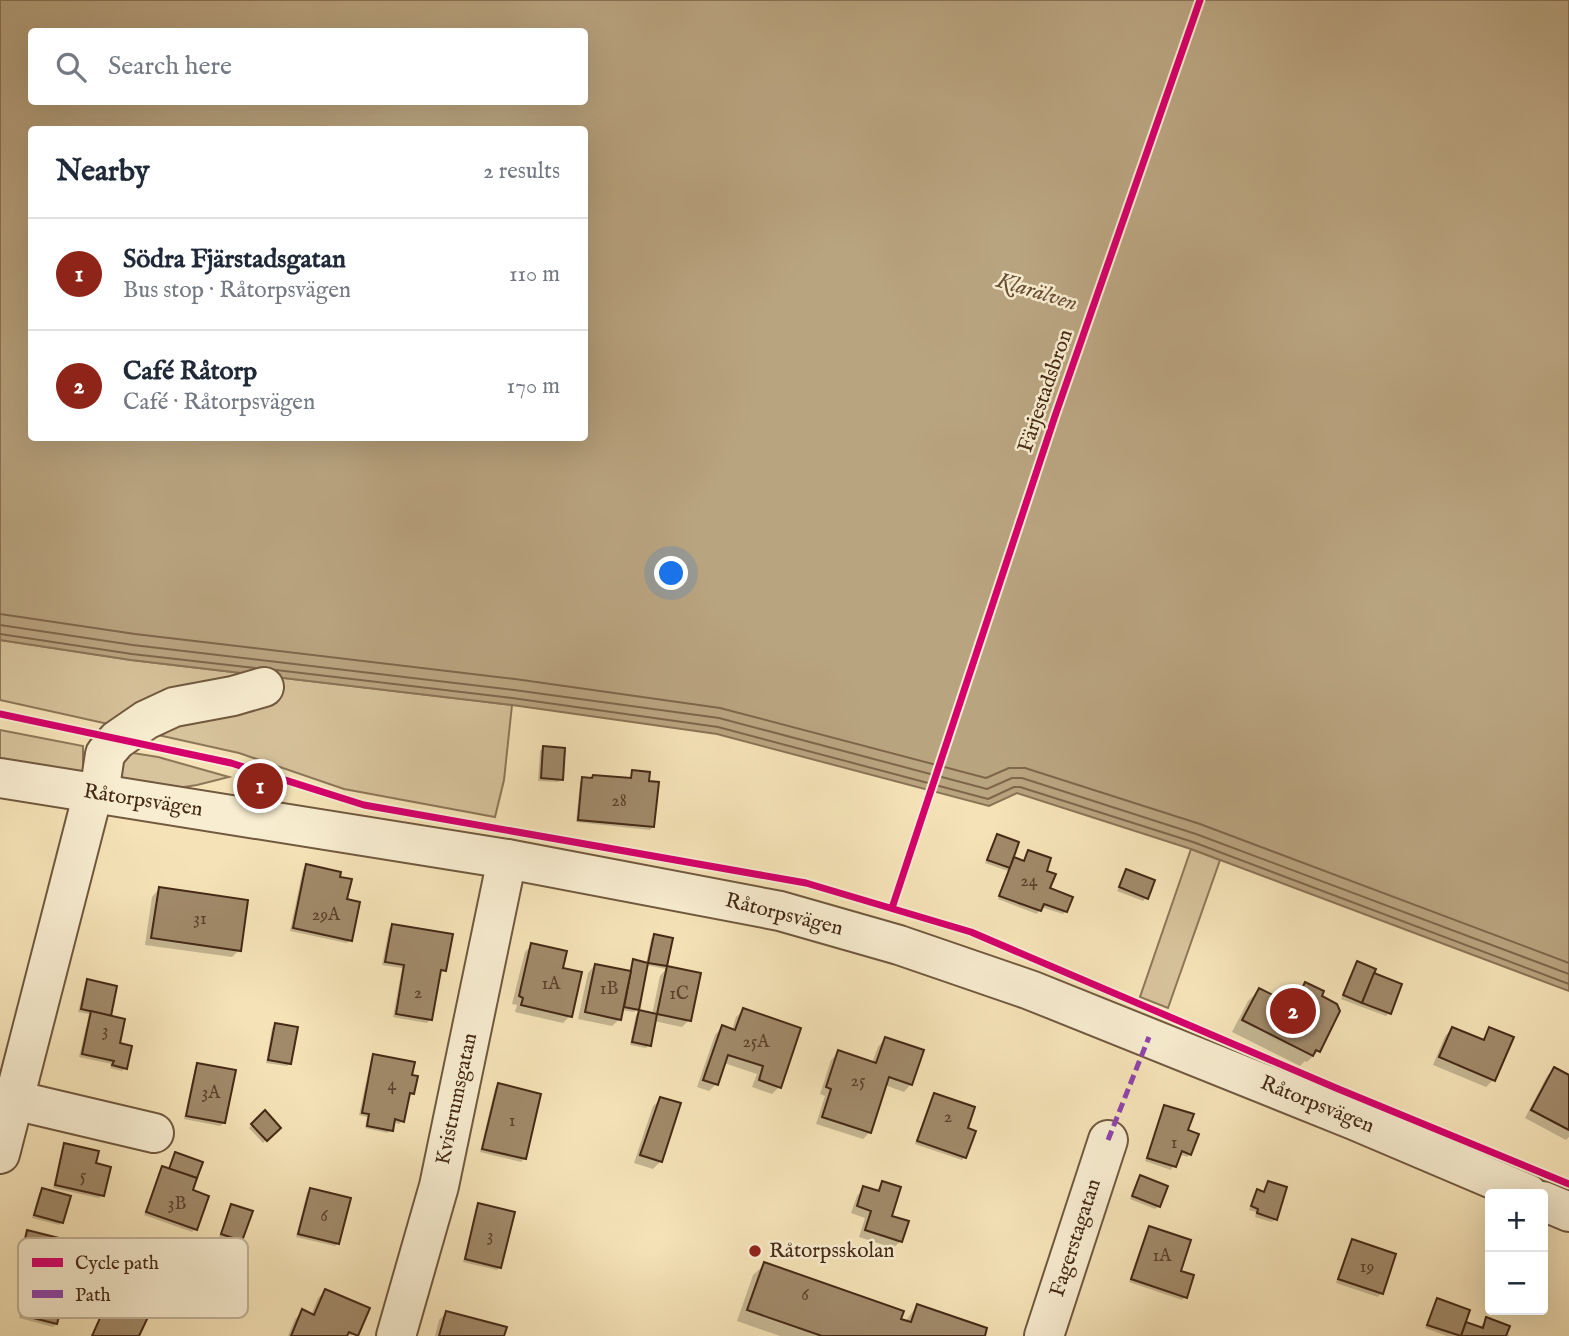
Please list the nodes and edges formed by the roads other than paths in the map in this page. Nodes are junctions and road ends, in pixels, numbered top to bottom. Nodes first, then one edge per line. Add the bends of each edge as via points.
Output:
1 (264, 687) dead end
2 (0, 778) edge
3 (96, 793) junction
4 (507, 859) junction
5 (14, 1100) junction
6 (154, 1133) dead end
7 (1108, 1140) dead end
8 (0, 1154) edge
9 (1516, 1189) edge
10 (1548, 1202) edge
11 (1569, 1212) edge
12 (396, 1336) edge
13 (1044, 1336) edge

1 - 3 street via 174,707 127,733 108,747
2 - 3 street, Råtorpsvägen
3 - 4 street, Råtorpsvägen
3 - 5 street
4 - 9 street, Råtorpsvägen via 780,911 899,945 1066,1004
4 - 12 street, Kvistrumsgatan via 439,1186
5 - 6 street
5 - 8 street
7 - 13 street, Fagerstagatan
10 - 11 street

